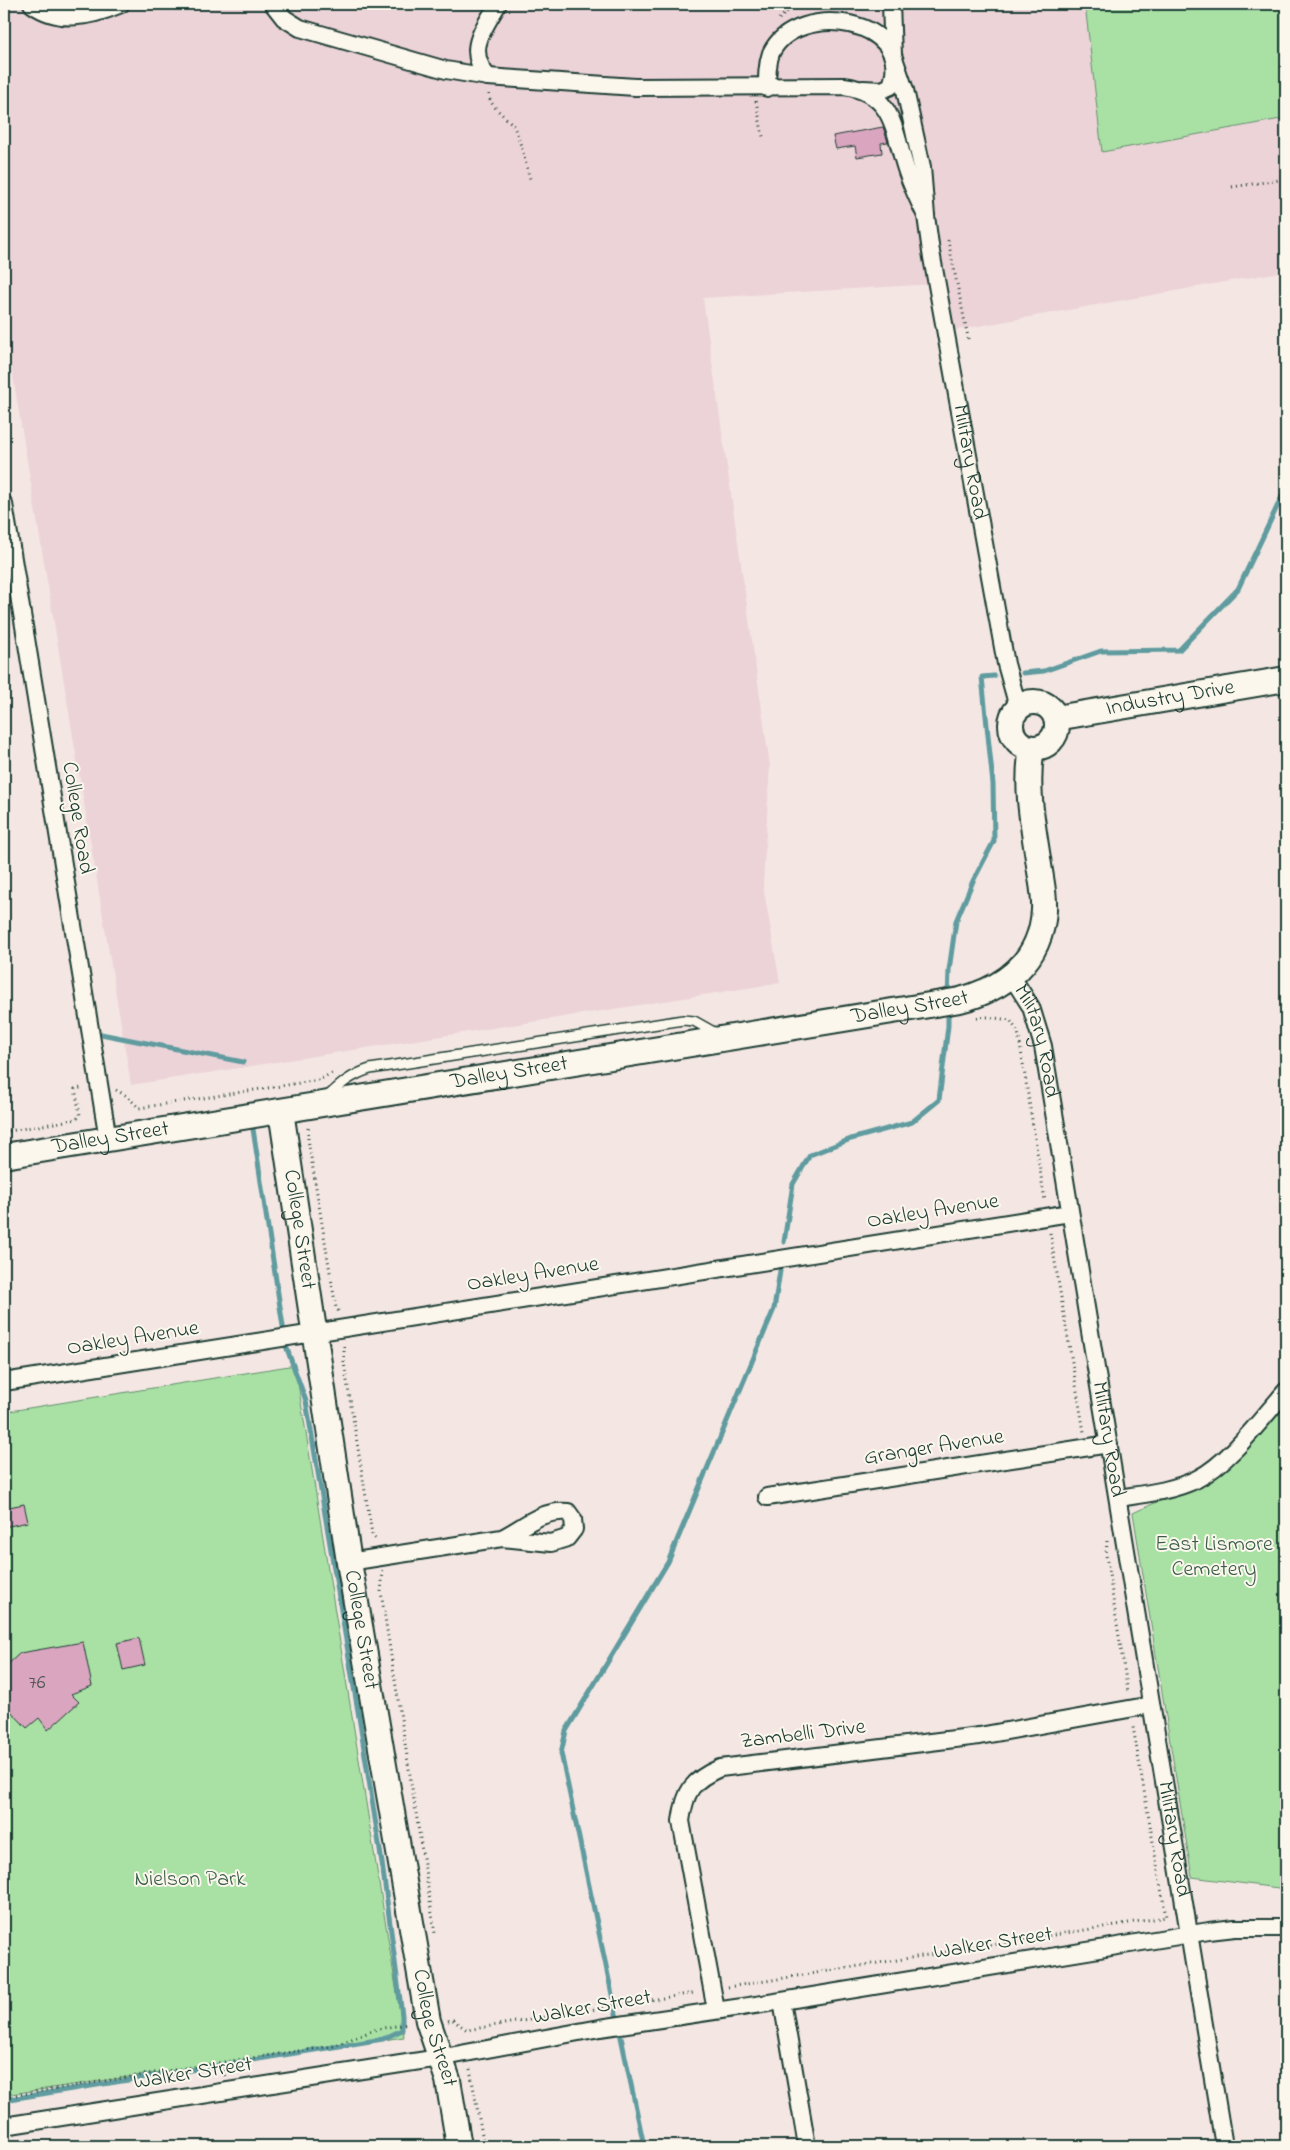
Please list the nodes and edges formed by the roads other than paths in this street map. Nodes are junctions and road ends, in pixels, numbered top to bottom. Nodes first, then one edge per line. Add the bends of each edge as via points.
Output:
1 (32, 4) edge
2 (120, 4) edge
3 (273, 4) edge
4 (498, 4) edge
5 (891, 4) edge
6 (893, 55) junction
7 (488, 77) junction
8 (767, 88) junction
9 (860, 88) junction
10 (926, 216) junction
11 (4, 504) edge
12 (1286, 679) edge
13 (1018, 707) junction
14 (1056, 718) junction
15 (1032, 748) junction
16 (1012, 977) junction
17 (261, 1114) junction
18 (108, 1139) junction
19 (4, 1156) edge
20 (1070, 1213) junction
21 (316, 1332) junction
22 (4, 1382) edge
23 (1286, 1391) edge
24 (1109, 1444) junction
25 (767, 1497) dead end
26 (1118, 1498) junction
27 (502, 1538) dead end
28 (349, 1562) junction
29 (1151, 1705) junction
30 (1286, 1928) edge
31 (1189, 1935) junction
32 (782, 2001) junction
33 (716, 2010) junction
34 (439, 2058) junction
35 (4, 2126) edge
36 (459, 2146) edge
37 (807, 2146) edge
38 (1224, 2146) edge

1 - 2 street via 43,12 69,18 99,13
3 - 7 street via 284,18 300,28 446,70
4 - 7 street via 477,47 480,68
5 - 6 street
6 - 8 street via 885,41 859,20 841,13 808,16 791,24 771,52
6 - 9 street via 891,86 882,90
6 - 10 street via 905,90 922,168
7 - 8 street via 635,87
8 - 9 street
9 - 10 street via 881,101 888,111 907,172
10 - 13 street, Military Road via 1006,664
11 - 18 street, College Road
12 - 14 street, Industry Drive
13 - 14 street via 1037,702 1049,707
13 - 15 street via 1011,720 1013,736 1024,746
14 - 15 street via 1056,733 1052,740
15 - 16 street, Military Road via 1028,791 1044,910 1034,947
16 - 17 street, Dalley Street via 997,987 960,1000
16 - 20 street, Military Road via 1031,1007 1043,1046
17 - 18 street, Dalley Street
17 - 21 street, College Street
18 - 19 street, Dalley Street
20 - 21 street, Oakley Avenue
20 - 24 street, Military Road
21 - 22 street, Oakley Avenue
21 - 28 street, College Street
23 - 26 street via 1213,1470 1177,1487
24 - 25 street, Granger Avenue
24 - 26 street, Military Road
26 - 29 street, Military Road
27 - 28 street
28 - 34 street, College Street via 428,2021
29 - 31 street, Military Road
29 - 33 street, Zambelli Drive via 979,1736 720,1768 704,1775 684,1800 681,1821
30 - 31 street, Walker Street via 1235,1928
31 - 32 street, Walker Street
31 - 38 street, Military Road
32 - 33 street, Walker Street
32 - 37 street
33 - 34 street, Walker Street
34 - 35 street, Walker Street
34 - 36 street, College Street via 448,2080

